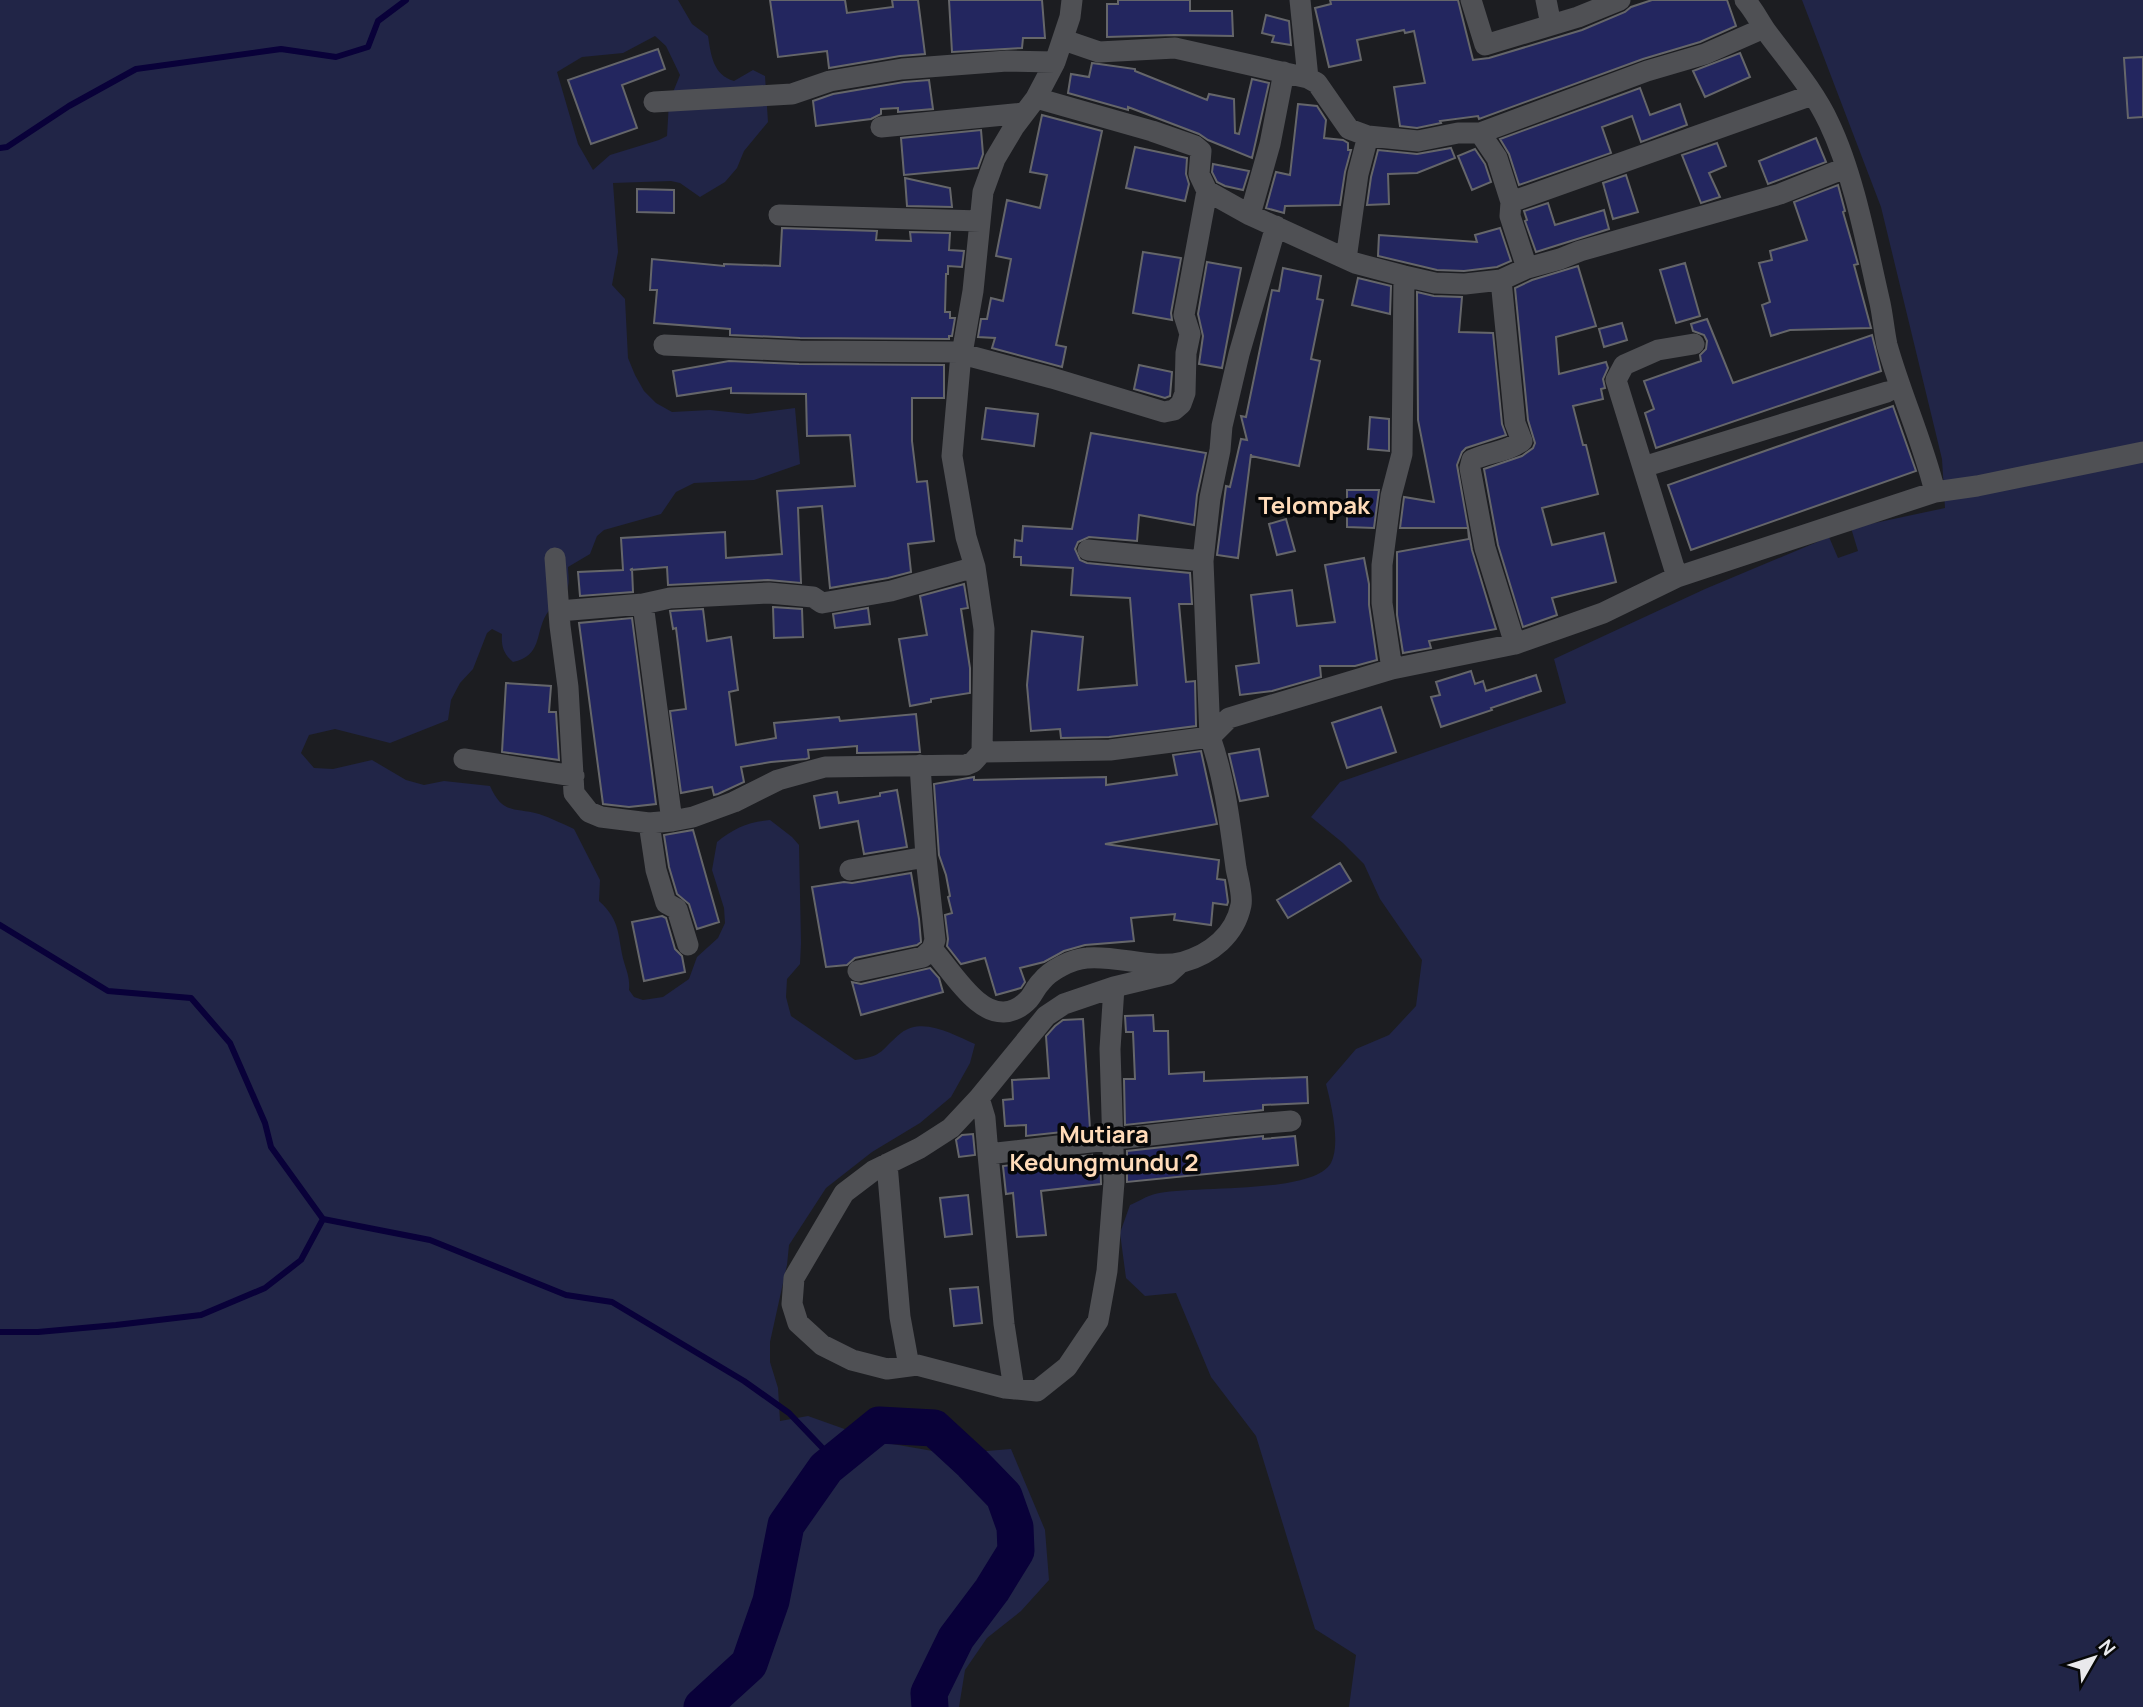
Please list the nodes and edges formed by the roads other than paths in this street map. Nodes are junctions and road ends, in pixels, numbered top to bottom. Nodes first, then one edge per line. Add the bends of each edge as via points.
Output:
1 (1072, 0) edge
2 (1300, 0) edge
3 (1471, 0) edge
4 (1546, 0) edge
5 (1620, 0) edge
6 (1745, 0) edge
7 (1551, 25) junction
8 (1763, 28) junction
9 (1063, 40) junction
10 (1055, 62) junction
11 (1284, 72) junction
12 (1308, 78) junction
13 (1812, 94) junction
14 (654, 102) dead end
15 (1030, 105) junction
16 (881, 127) dead end
17 (1480, 133) junction
18 (1368, 136) junction
19 (1845, 168) junction
20 (1208, 191) junction
21 (1511, 202) junction
22 (779, 215) dead end
23 (1250, 215) junction
24 (980, 220) junction
25 (1276, 226) junction
26 (1346, 259) junction
27 (1527, 268) junction
28 (1404, 276) junction
29 (1501, 280) junction
30 (1694, 344) dead end
31 (664, 345) dead end
32 (962, 353) junction
33 (1887, 392) dead end
34 (2143, 452) edge
35 (1643, 467) junction
36 (1935, 492) junction
37 (1088, 550) dead end
38 (555, 558) dead end
39 (1203, 561) junction
40 (975, 567) junction
41 (1677, 577) junction
42 (643, 604) junction
43 (559, 611) junction
44 (1516, 644) junction
45 (1392, 669) junction
46 (1210, 737) junction
47 (982, 752) junction
48 (464, 760) dead end
49 (920, 765) junction
50 (574, 776) junction
51 (672, 821) junction
52 (649, 823) junction
53 (926, 857) junction
54 (850, 870) dead end
55 (688, 945) dead end
56 (932, 949) junction
57 (1180, 963) junction
58 (858, 971) dead end
59 (1114, 987) junction
60 (979, 1098) junction
61 (1291, 1121) dead end
62 (1111, 1141) junction
63 (988, 1154) junction
64 (887, 1164) junction
65 (909, 1366) junction
66 (1014, 1389) junction

1 - 9 street
2 - 12 street
3 - 7 street via 1485,45
4 - 7 street
5 - 7 street
6 - 8 street
8 - 13 street
8 - 17 street via 1705,54
9 - 10 street
9 - 11 street via 1099,52 1175,48
10 - 14 street via 902,69 830,81 792,94
10 - 15 street
11 - 12 street
11 - 23 street
12 - 18 street via 1317,83 1349,129
13 - 19 street via 1829,123
13 - 21 street
15 - 16 street
15 - 20 street via 1152,131 1195,146 1201,151 1199,174
15 - 24 street via 995,159 983,192
17 - 18 street via 1418,141
17 - 21 street via 1497,158
18 - 26 street
19 - 27 street via 1780,194
19 - 36 street via 1886,340
20 - 23 street
20 - 32 street via 1184,315 1190,334 1185,393 1174,410 1164,412
21 - 27 street via 1510,216
22 - 24 street
23 - 25 street
24 - 32 street
25 - 26 street
25 - 39 street via 1222,426
26 - 28 street
27 - 29 street
28 - 29 street via 1435,283
28 - 45 street via 1402,454 1382,565 1382,603
29 - 44 street via 1516,423 1522,441 1511,449 1472,460 1470,468 1485,548
30 - 35 street via 1658,350 1624,365 1616,380
31 - 32 street
32 - 40 street via 953,456
33 - 35 street
34 - 36 street
35 - 41 street
36 - 41 street
37 - 39 street
38 - 43 street
39 - 46 street
40 - 42 street via 891,591 822,603 813,597 769,593 670,598
40 - 47 street via 984,629
41 - 44 street via 1590,618
42 - 43 street
42 - 51 street
43 - 50 street
44 - 45 street
45 - 46 street via 1229,718
46 - 47 street via 1110,750
46 - 57 street via 1242,904 1222,941 1208,953
47 - 49 street via 966,765
48 - 50 street
49 - 51 street via 825,767
49 - 53 street
50 - 52 street via 574,793 589,812
51 - 52 street
52 - 55 street via 666,902 677,909
53 - 54 street
53 - 56 street via 935,940
56 - 57 street via 976,1001 1000,1013 1018,1010 1042,979 1086,958
56 - 58 street via 923,957
57 - 59 street via 1168,974
59 - 60 street via 1064,1004 1046,1016
59 - 62 street
60 - 63 street
60 - 64 street via 951,1128
61 - 62 street
62 - 63 street
62 - 66 street via 1114,1182 1098,1321 1067,1367 1037,1391
63 - 66 street
64 - 65 street via 900,1317
64 - 65 street via 844,1193 794,1278 792,1304 798,1323 822,1345 852,1360 887,1369
65 - 66 street via 917,1364

